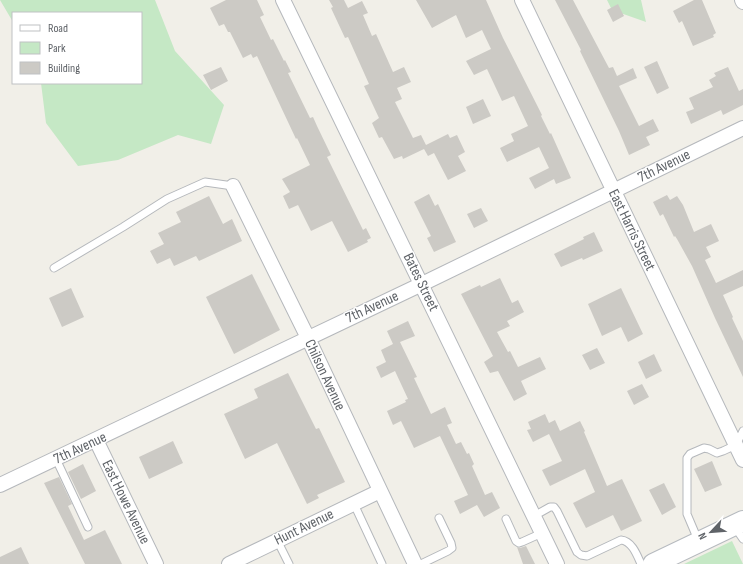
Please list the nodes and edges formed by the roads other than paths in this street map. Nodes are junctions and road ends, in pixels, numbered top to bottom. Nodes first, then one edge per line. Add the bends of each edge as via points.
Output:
1 (283, 0) edge
2 (522, 0) edge
3 (743, 128) edge
4 (233, 186) joint
5 (613, 191) junction
6 (54, 268) dead end
7 (422, 284) junction
8 (308, 338) junction
9 (743, 431) edge
10 (96, 440) junction
11 (736, 445) junction
12 (56, 459) junction
13 (743, 460) edge
14 (0, 486) edge
15 (380, 491) junction
16 (354, 504) junction
17 (534, 516) junction
18 (439, 518) dead end
19 (506, 519) dead end
20 (88, 527) dead end
21 (740, 528) edge
22 (542, 533) junction
23 (277, 540) junction
24 (699, 542) junction
25 (156, 564) edge
26 (229, 564) edge
27 (289, 564) edge
28 (382, 564) edge
29 (415, 564) edge
30 (421, 564) edge
31 (557, 564) edge
32 (642, 564) edge
33 (653, 564) edge

1 - 7 street, Bates Street
2 - 5 street, East Harris Street
3 - 5 street, 7th Avenue
4 - 6 lane via 205,182 167,199
4 - 8 street, Chilson Avenue
5 - 7 street, 7th Avenue
5 - 11 street, East Harris Street
7 - 8 street, 7th Avenue
7 - 17 street, Bates Street
8 - 10 street, 7th Avenue
8 - 15 street, Chilson Avenue
9 - 11 lane
10 - 12 street, 7th Avenue
10 - 25 street, East Howe Avenue
11 - 13 street, East Harris Street
11 - 24 lane via 720,453 704,448 686,458 687,514
12 - 14 street, 7th Avenue
12 - 20 lane
15 - 16 street, Hunt Avenue
15 - 29 street, Chilson Avenue
16 - 23 street, Hunt Avenue
16 - 28 lane
17 - 22 street, Bates Street
17 - 32 lane via 554,507 577,552 581,555 587,556 626,540
18 - 30 lane via 452,548
19 - 22 lane via 519,543
21 - 24 main road
22 - 31 street, Bates Street
23 - 26 street, Hunt Avenue
23 - 27 lane
24 - 33 main road

